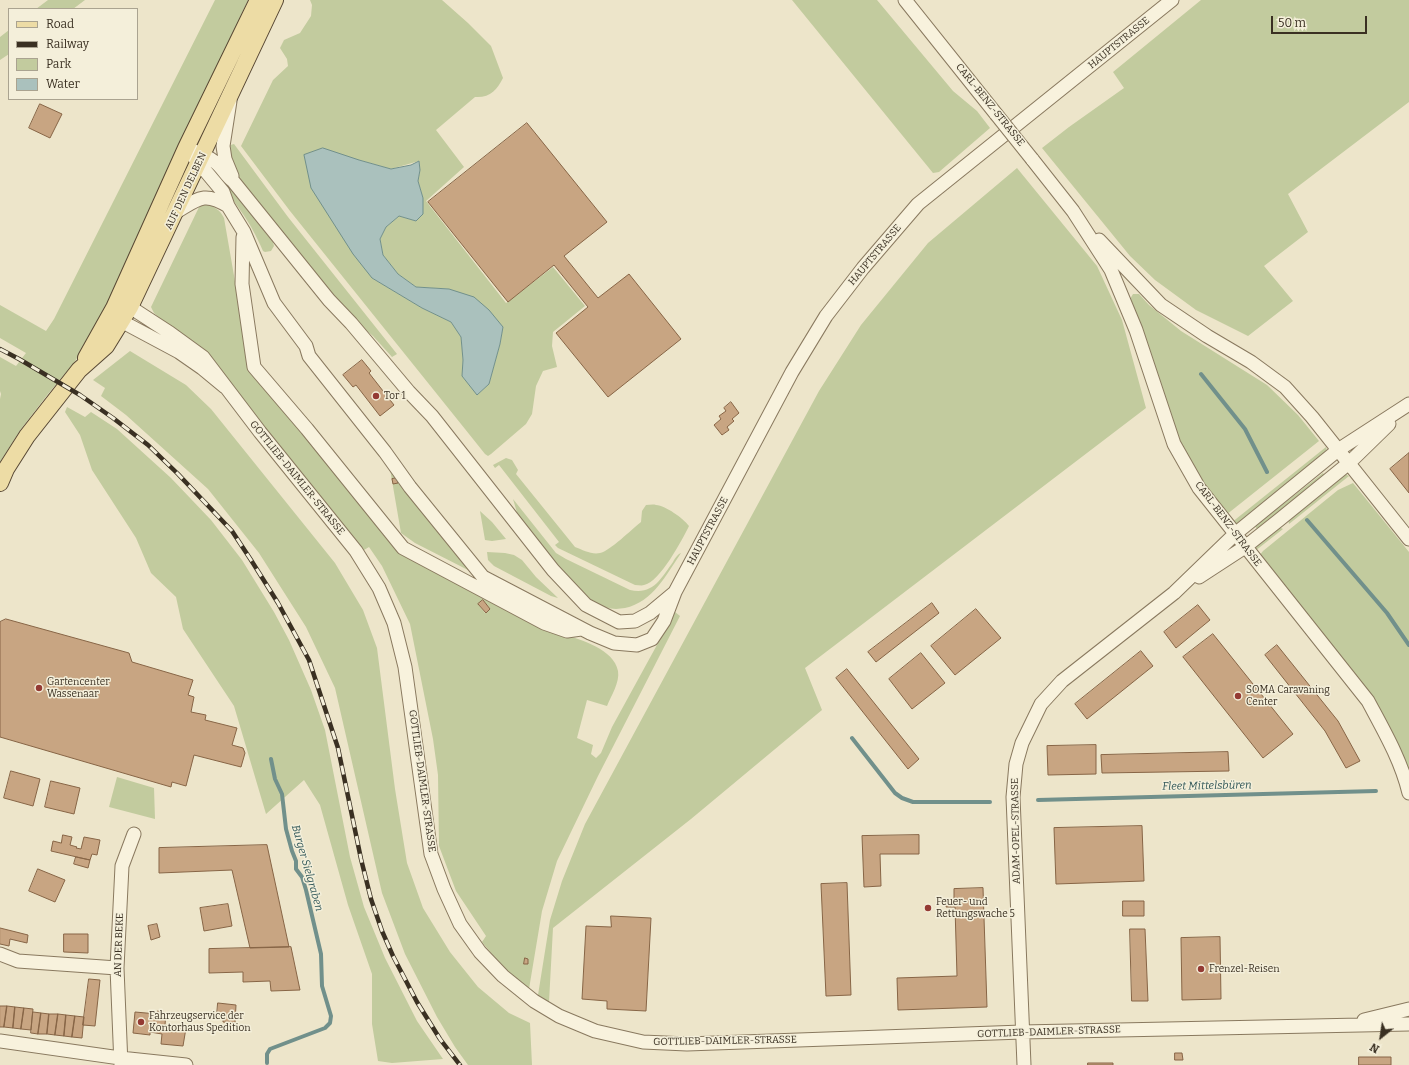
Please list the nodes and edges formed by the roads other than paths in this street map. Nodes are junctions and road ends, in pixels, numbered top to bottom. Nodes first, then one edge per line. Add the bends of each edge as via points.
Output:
1 (258, 0) edge
2 (275, 0) edge
3 (905, 0) edge
4 (1172, 0) edge
5 (231, 96) junction
6 (186, 148) junction
7 (201, 158) junction
8 (233, 181) junction
9 (228, 206) junction
10 (1073, 211) junction
11 (176, 212) junction
12 (244, 232) junction
13 (122, 312) junction
14 (1409, 404) edge
15 (1338, 450) junction
16 (1349, 463) junction
17 (0, 483) edge
18 (1235, 534) junction
19 (1409, 539) edge
20 (1245, 547) junction
21 (483, 577) junction
22 (463, 579) junction
23 (676, 592) junction
24 (1174, 593) junction
25 (581, 629) junction
26 (1409, 793) edge
27 (134, 834) dead end
28 (0, 954) edge
29 (117, 968) junction
30 (1409, 1009) edge
31 (1409, 1024) edge
32 (1345, 1025) junction
33 (1022, 1032) junction
34 (0, 1041) edge
35 (121, 1061) edge
36 (186, 1065) edge
37 (1024, 1065) edge

1 - 6 main road, AUF DEN DELBEN
2 - 5 main road, AUF DEN DELBEN
3 - 10 street, CARL-BENZ-STRASSE, bridge
4 - 23 street, HAUPTSTRASSE via 918,204 862,268 826,316 792,372
5 - 7 main road, AUF DEN DELBEN
5 - 8 street via 223,146
6 - 7 street
6 - 13 main road, AUF DEN DELBEN
7 - 8 street via 216,162
7 - 9 street via 223,192
7 - 11 main road, AUF DEN DELBEN
8 - 23 street via 329,300 351,322 378,343 553,570 586,605 619,622 635,621 650,613
9 - 11 street via 211,198 199,198
9 - 12 street
10 - 15 street, CARL-BENZ-STRASSE via 1161,305 1251,362 1285,387
10 - 18 street, CARL-BENZ-STRASSE via 1111,270 1136,330 1174,444 1199,488
11 - 13 main road, AUF DEN DELBEN
12 - 21 street via 274,303 306,346 309,356
12 - 22 street via 242,284 254,367 403,548
13 - 17 main road, AUF DEN DELBEN via 103,349 79,370 27,436
13 - 33 street, GOTTLIEB-DAIMLER-STRASSE via 225,387 356,551 379,588 394,623 405,667 431,854 444,889 460,924 480,952 503,976 534,1001 559,1016 596,1031 643,1042 687,1044
14 - 15 street, ADAM-OPEL-STRASSE
14 - 16 street, ADAM-OPEL-STRASSE
15 - 16 street, CARL-BENZ-STRASSE
15 - 18 street, ADAM-OPEL-STRASSE
16 - 19 street, CARL-BENZ-STRASSE
16 - 20 street, ADAM-OPEL-STRASSE
18 - 20 street, CARL-BENZ-STRASSE
18 - 24 street, ADAM-OPEL-STRASSE
20 - 24 street, ADAM-OPEL-STRASSE
20 - 26 street, CARL-BENZ-STRASSE via 1368,701 1390,740
21 - 22 street
21 - 25 street, HAUPTSTRASSE
22 - 25 street via 544,623 567,631
23 - 25 street, HAUPTSTRASSE via 664,621 652,639 637,645 614,643
24 - 33 street, ADAM-OPEL-STRASSE via 1062,681 1042,704 1022,743 1016,764 1013,797
27 - 29 street, AN DER BEKE via 122,866
28 - 29 street via 18,961
29 - 35 street, AN DER BEKE
30 - 32 street, GOTTLIEB-DAIMLER-STRASSE
31 - 32 street, GOTTLIEB-DAIMLER-STRASSE
32 - 33 street, GOTTLIEB-DAIMLER-STRASSE
33 - 37 street, ADAM-OPEL-STRASSE
34 - 35 street
35 - 36 street

